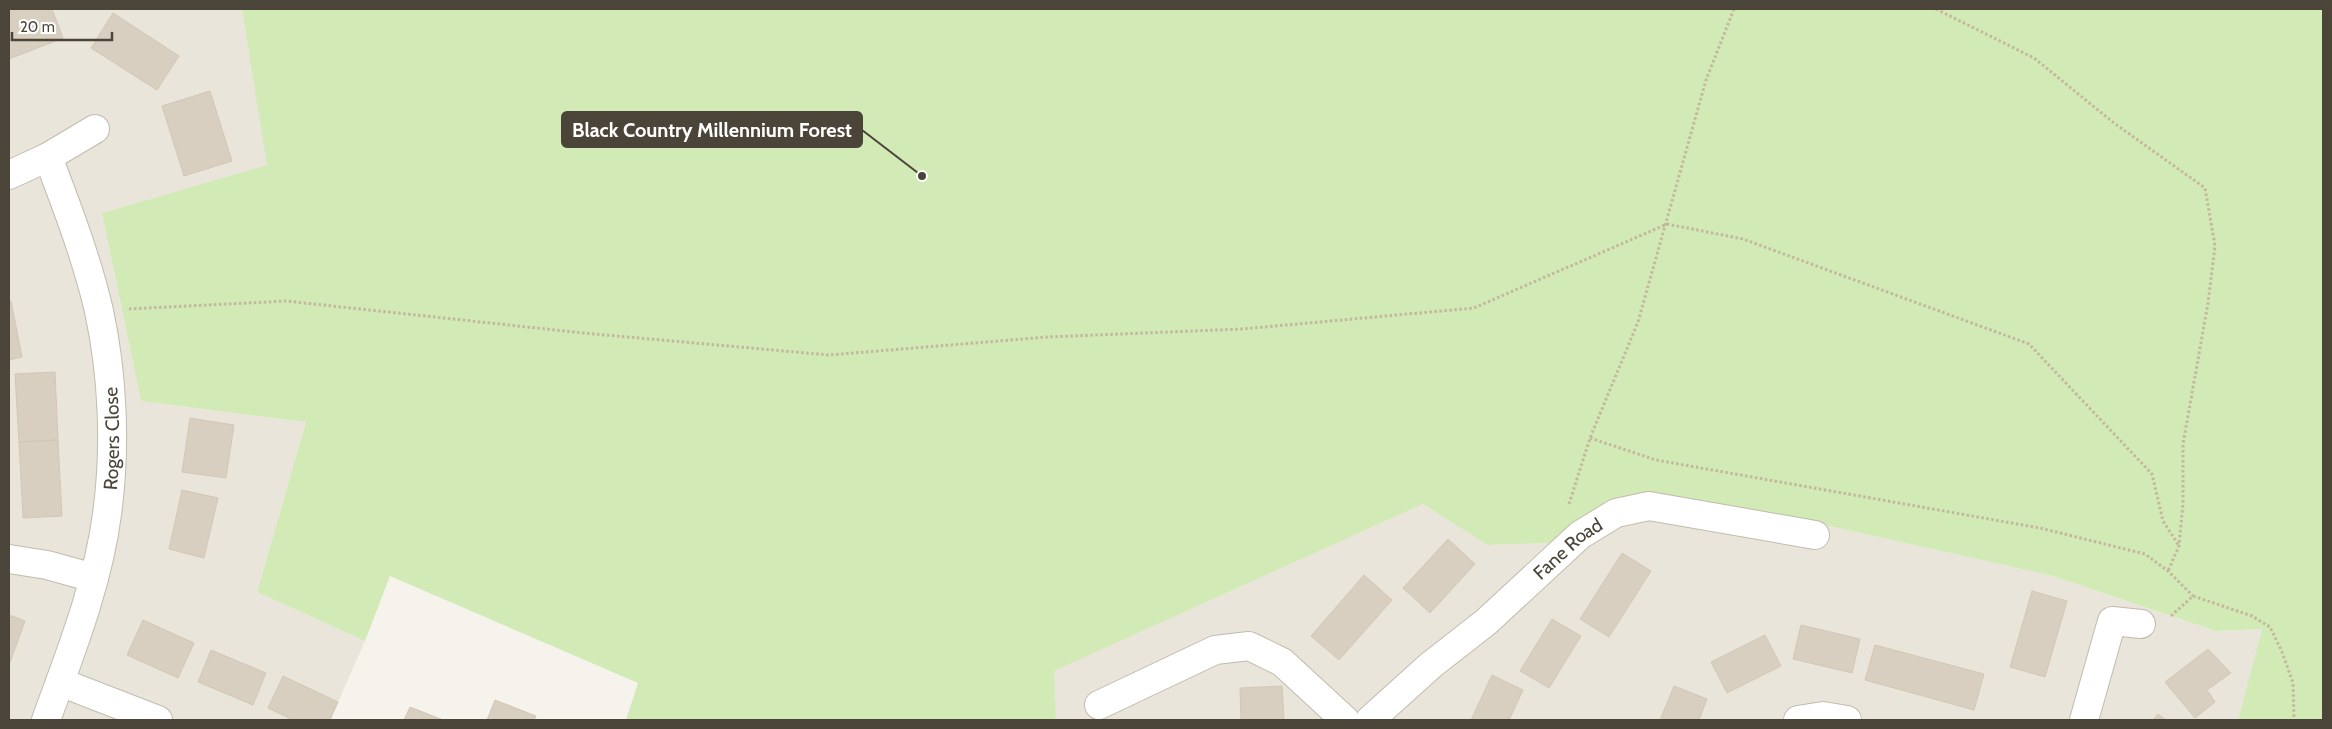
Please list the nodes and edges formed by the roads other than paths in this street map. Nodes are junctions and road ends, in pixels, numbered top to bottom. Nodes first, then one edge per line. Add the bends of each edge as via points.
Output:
1 (95, 129) dead end
2 (48, 157) junction
3 (9, 175) edge
4 (1815, 535) dead end
5 (9, 559) edge
6 (94, 578) junction
7 (2141, 624) road end
8 (60, 682) junction
9 (1099, 704) dead end
10 (46, 720) edge
11 (158, 720) edge
12 (1345, 720) edge
13 (1370, 720) edge
14 (1798, 720) edge
15 (1847, 720) edge
16 (2084, 720) edge

1 - 2 street
2 - 3 street
2 - 6 street, Rogers Close via 99,311 109,380 112,436 107,514
4 - 13 street, Fane Road via 1649,506 1616,513 1580,535 1486,622 1431,665
5 - 6 street
6 - 8 street, Rogers Close
7 - 16 street via 2112,621
8 - 10 street, Rogers Close
8 - 11 street
9 - 12 street via 1215,650 1249,646 1282,662
14 - 15 street via 1823,716

